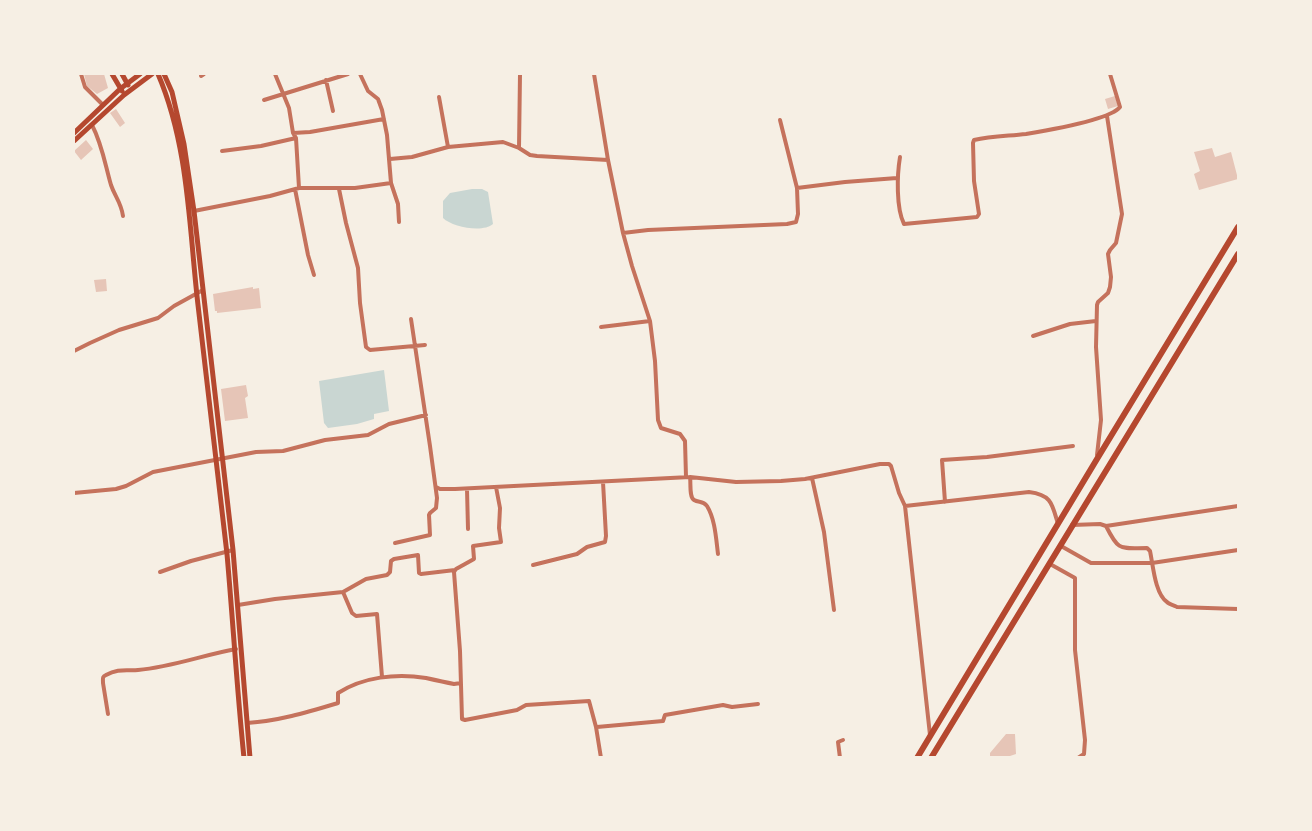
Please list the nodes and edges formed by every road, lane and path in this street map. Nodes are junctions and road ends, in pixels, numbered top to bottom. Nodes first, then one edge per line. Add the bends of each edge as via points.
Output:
1 (81, 74) edge
2 (112, 74) edge
3 (122, 74) edge
4 (140, 74) edge
5 (152, 74) edge
6 (158, 74) edge
7 (164, 74) edge
8 (275, 74) edge
9 (348, 74) edge
10 (360, 74) edge
11 (520, 74) edge
12 (594, 74) edge
13 (1110, 74) edge
14 (326, 80) junction
15 (127, 84) junction
16 (120, 89) junction
17 (131, 90) junction
18 (283, 94) junction
19 (124, 95) junction
20 (439, 97) dead end
21 (264, 100) dead end
22 (103, 105) junction
23 (333, 111) dead end
24 (1107, 116) junction
25 (384, 119) junction
26 (780, 120) dead end
27 (92, 125) junction
28 (74, 133) edge
29 (293, 133) junction
30 (296, 138) junction
31 (74, 141) edge
32 (448, 147) junction
33 (519, 148) junction
34 (222, 151) dead end
35 (900, 157) dead end
36 (390, 159) junction
37 (608, 160) junction
38 (897, 178) junction
39 (391, 183) junction
40 (797, 188) junction
41 (297, 189) junction
42 (339, 189) junction
43 (194, 211) junction
44 (123, 216) dead end
45 (399, 222) dead end
46 (1239, 227) edge
47 (623, 233) junction
48 (1239, 254) edge
49 (314, 275) dead end
50 (203, 290) junction
51 (197, 293) junction
52 (411, 319) dead end
53 (650, 321) junction
54 (1096, 321) junction
55 (601, 327) dead end
56 (1033, 336) dead end
57 (425, 345) dead end
58 (414, 346) junction
59 (74, 351) edge
60 (426, 415) junction
61 (1073, 446) dead end
62 (219, 459) junction
63 (1097, 459) junction
64 (688, 477) junction
65 (812, 478) junction
66 (603, 482) junction
67 (436, 487) junction
68 (496, 487) junction
69 (467, 489) junction
70 (74, 493) edge
71 (945, 502) junction
72 (904, 506) junction
73 (1239, 506) edge
74 (1058, 524) junction
75 (1072, 525) junction
76 (1106, 526) junction
77 (468, 529) dead end
78 (395, 543) dead end
79 (1061, 546) junction
80 (1239, 550) edge
81 (229, 551) junction
82 (718, 554) dead end
83 (1152, 563) junction
84 (1050, 564) junction
85 (533, 565) dead end
86 (455, 570) junction
87 (160, 572) dead end
88 (343, 592) junction
89 (237, 605) junction
90 (1239, 609) edge
91 (834, 610) dead end
92 (237, 649) junction
93 (382, 677) junction
94 (461, 683) junction
95 (758, 704) dead end
96 (108, 714) dead end
97 (247, 723) junction
98 (597, 727) junction
99 (930, 736) junction
100 (843, 740) dead end
101 (243, 758) edge
102 (250, 758) edge
103 (601, 758) edge
104 (840, 758) edge
105 (917, 758) edge
106 (931, 758) edge
107 (1078, 758) edge

1 - 22 street via 85,87
2 - 16 main road
3 - 15 main road
4 - 15 main road
5 - 17 main road
6 - 51 main road via 167,94 180,151
7 - 43 main road via 184,144
8 - 18 street
9 - 14 street
10 - 25 street via 368,91 378,99
11 - 33 street
12 - 37 street
13 - 24 street via 1120,107
14 - 18 street
14 - 23 street
15 - 16 main road
15 - 17 main road
16 - 19 main road
16 - 22 main road
17 - 19 main road
18 - 21 street
18 - 29 street
19 - 27 main road
20 - 32 street
22 - 28 main road
24 - 38 street via 1026,134 974,140 974,181 980,214 977,217 906,225 901,216
24 - 54 street via 1122,214 1116,243 1108,254 1110,287 1098,302
25 - 29 street
25 - 36 street
26 - 40 street
27 - 31 main road
27 - 44 street
29 - 30 street
30 - 34 street
30 - 41 street
32 - 33 street via 503,142
32 - 36 street
33 - 37 street via 537,156
35 - 38 street
36 - 39 street
37 - 47 street
38 - 40 street
39 - 42 street
39 - 45 street
40 - 47 street via 798,219 793,224
41 - 42 street
41 - 43 street
41 - 49 street
42 - 58 street via 358,268 366,347 370,350
43 - 50 main road
46 - 63 highway
47 - 53 street
48 - 75 highway
50 - 51 street
50 - 62 main road
51 - 59 street via 158,318 119,330
51 - 62 main road
52 - 58 street
53 - 55 street
53 - 64 street via 658,420 661,428 680,434 685,441
54 - 56 street via 1070,324
54 - 63 street via 1101,420
57 - 58 street
58 - 60 street
60 - 62 street via 389,424 368,435
60 - 67 street
61 - 71 street via 942,460
62 - 70 street via 153,472 116,489
62 - 81 main road
63 - 74 highway
64 - 65 street via 736,482
64 - 66 street
64 - 82 street via 692,496 707,506
65 - 72 street via 889,464
65 - 91 street
66 - 68 street
66 - 85 street via 605,542
67 - 69 street
67 - 78 street via 436,508 429,515 430,534
68 - 69 street
68 - 86 street via 501,542 473,546 473,561
69 - 77 street
71 - 72 street
71 - 74 street via 1013,493 1040,494 1053,506
72 - 99 street
73 - 76 street
74 - 99 highway
75 - 76 street
75 - 79 highway
76 - 83 street via 1121,548 1147,548
79 - 83 street via 1091,563
79 - 84 highway
80 - 83 street
81 - 87 street
81 - 89 main road
81 - 92 main road
83 - 90 street via 1162,598 1168,603
84 - 106 highway
84 - 107 street via 1075,578 1075,650 1085,740 1083,754
86 - 88 street via 421,574 418,555 394,559 387,575 366,579
86 - 94 street
88 - 89 street
88 - 93 street via 356,616 377,614
89 - 92 main road
92 - 96 street via 155,669 123,669 104,675
92 - 97 main road
92 - 101 main road
93 - 94 street via 410,676
93 - 97 street via 338,693 338,703 280,719
94 - 98 street via 465,720 526,705 587,700
95 - 98 street via 723,705 665,715 663,721
97 - 102 main road
98 - 103 street
99 - 105 highway
100 - 104 street via 838,742

